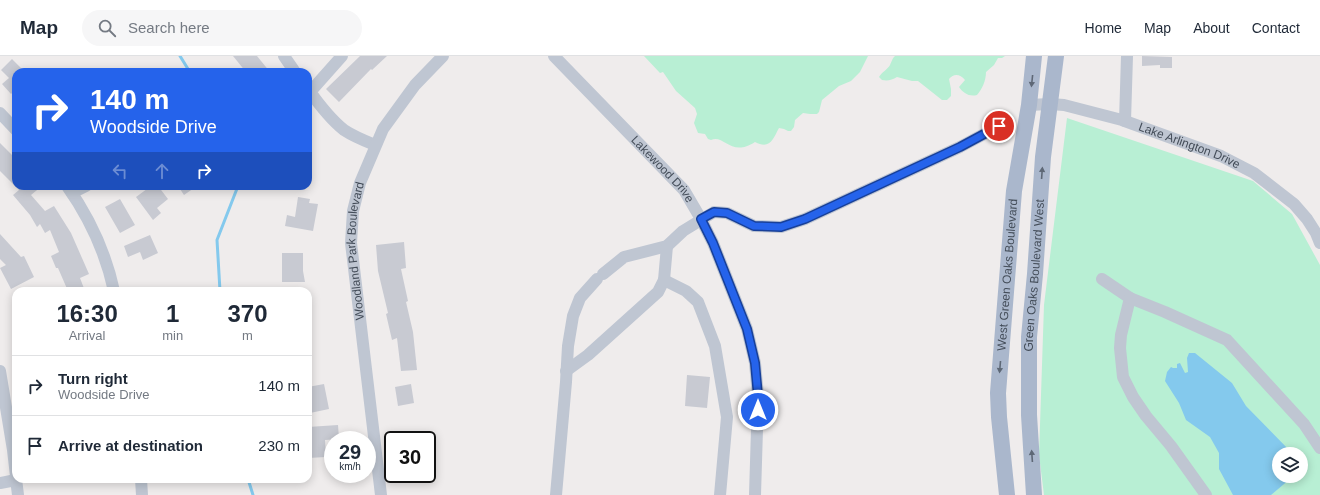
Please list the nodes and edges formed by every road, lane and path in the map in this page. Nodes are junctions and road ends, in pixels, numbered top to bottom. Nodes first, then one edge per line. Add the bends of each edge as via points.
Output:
1 (284, 56) edge
2 (342, 56) edge
3 (443, 56) edge
4 (554, 56) edge
5 (1034, 56) edge
6 (1056, 56) edge
7 (1127, 56) edge
8 (292, 68) edge
9 (312, 88) edge
10 (312, 95) edge
11 (1050, 104) junction
12 (1029, 105) junction
13 (0, 113) edge
14 (1125, 121) junction
15 (12, 126) edge
16 (999, 126) dead end
17 (375, 145) junction
18 (70, 190) edge
19 (701, 219) junction
20 (1320, 243) edge
21 (667, 246) junction
22 (1102, 279) dead end
23 (664, 280) junction
24 (113, 287) edge
25 (1130, 298) junction
26 (0, 371) edge
27 (566, 371) junction
28 (12, 444) edge
29 (1320, 448) edge
30 (12, 480) edge
31 (0, 483) edge
32 (16, 483) edge
33 (141, 483) edge
34 (18, 495) edge
35 (142, 495) edge
36 (381, 495) edge
37 (556, 495) edge
38 (720, 495) edge
39 (755, 495) edge
40 (1007, 495) edge
41 (1034, 495) edge
42 (1206, 495) edge

1 - 8 street
2 - 9 street
3 - 17 street, Woodland Park Boulevard via 415,85 383,129
4 - 19 street, Lakewood Drive via 684,190
5 -> 12 main road, West Green Oaks Boulevard
6 - 11 main road, Green Oaks Boulevard West
7 - 14 street
10 - 17 street via 344,129
11 - 12 street, Lake Arlington Drive
11 - 14 street, Lake Arlington Drive via 1064,105
41 -> 11 main road, Green Oaks Boulevard West via 1028,415 1029,337 1043,158
12 -> 40 main road, West Green Oaks Boulevard via 1014,191 998,393
13 - 15 street
14 - 20 street, Lake Arlington Drive via 1221,156 1254,173 1294,204 1316,233
16 - 19 street via 960,147 805,219 781,227 754,226 727,213 714,212
17 - 36 street, Woodland Park Boulevard via 360,183 353,211 351,243
18 - 24 street via 85,213 102,252
19 - 21 street
19 - 39 street, Lakewood Drive via 713,243 752,346 758,396
21 - 23 street
21 - 27 street via 624,257 600,276 580,298 573,316
22 - 25 street
23 - 27 street via 658,292 588,356
23 - 38 street via 686,291 698,302 715,346 727,417
25 - 29 street via 1227,340 1304,424
25 - 42 street via 1120,335 1123,377 1146,416
26 - 28 street
27 - 37 street
30 - 31 street
32 - 34 street
33 - 35 street

